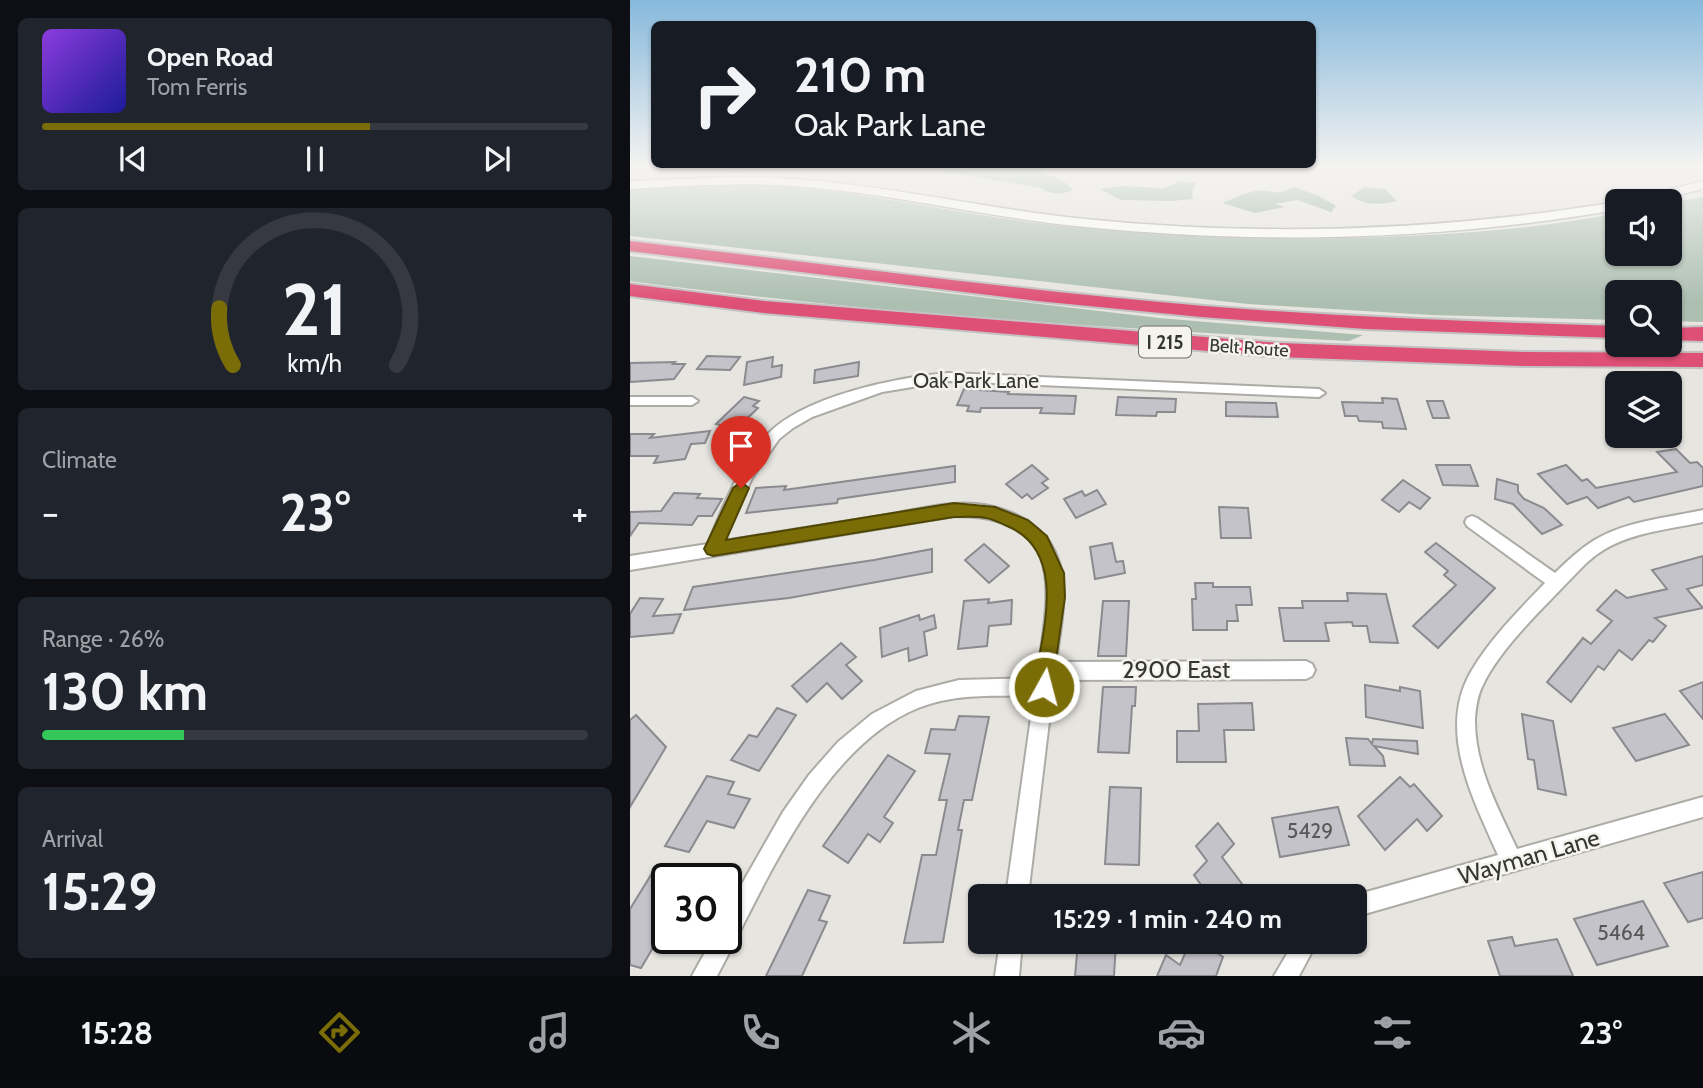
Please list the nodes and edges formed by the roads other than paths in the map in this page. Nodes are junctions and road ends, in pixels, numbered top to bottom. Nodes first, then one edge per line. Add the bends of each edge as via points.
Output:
1 (991, 211) edge
2 (1590, 211) edge
3 (630, 246) edge
4 (630, 290) edge
5 (1605, 332) edge
6 (1682, 334) edge
7 (1703, 334) edge
8 (1703, 360) edge
9 (1319, 393) dead end
10 (630, 401) edge
11 (692, 401) dead end
12 (1703, 516) edge
13 (1472, 522) dead end
14 (713, 549) junction
15 (630, 563) edge
16 (1557, 583) junction
17 (1306, 670) dead end
18 (1045, 679) junction
19 (1703, 807) edge
20 (1512, 862) junction
21 (1019, 884) edge
22 (1367, 902) edge
23 (742, 907) edge
24 (716, 954) edge
25 (1010, 954) edge
26 (1299, 954) edge
27 (704, 976) edge
28 (1007, 976) edge
29 (1286, 976) edge

1 - 2 street via 1062,221 1232,233 1325,234 1451,227
3 - 5 highway, Belt Route / I 215 via 1282,318
4 - 8 highway, Belt Route / I 215 via 792,309 1279,350
6 - 7 highway
9 - 14 street, Oak Park Lane via 949,377 890,384 798,419 777,433 741,488
10 - 11 street
12 - 16 street via 1603,543 1585,554
13 - 16 street
14 - 15 street
14 - 18 street via 941,511 1002,514 1032,532 1052,562 1056,597
16 - 20 street via 1490,658 1468,704 1470,757
17 - 18 street, 2900 East
18 - 21 street
18 - 23 street, 2900 East via 920,699 855,738 802,799
19 - 20 street, Wayman Lane
20 - 22 street, Wayman Lane
24 - 27 street, 2900 East
25 - 28 street
26 - 29 street

